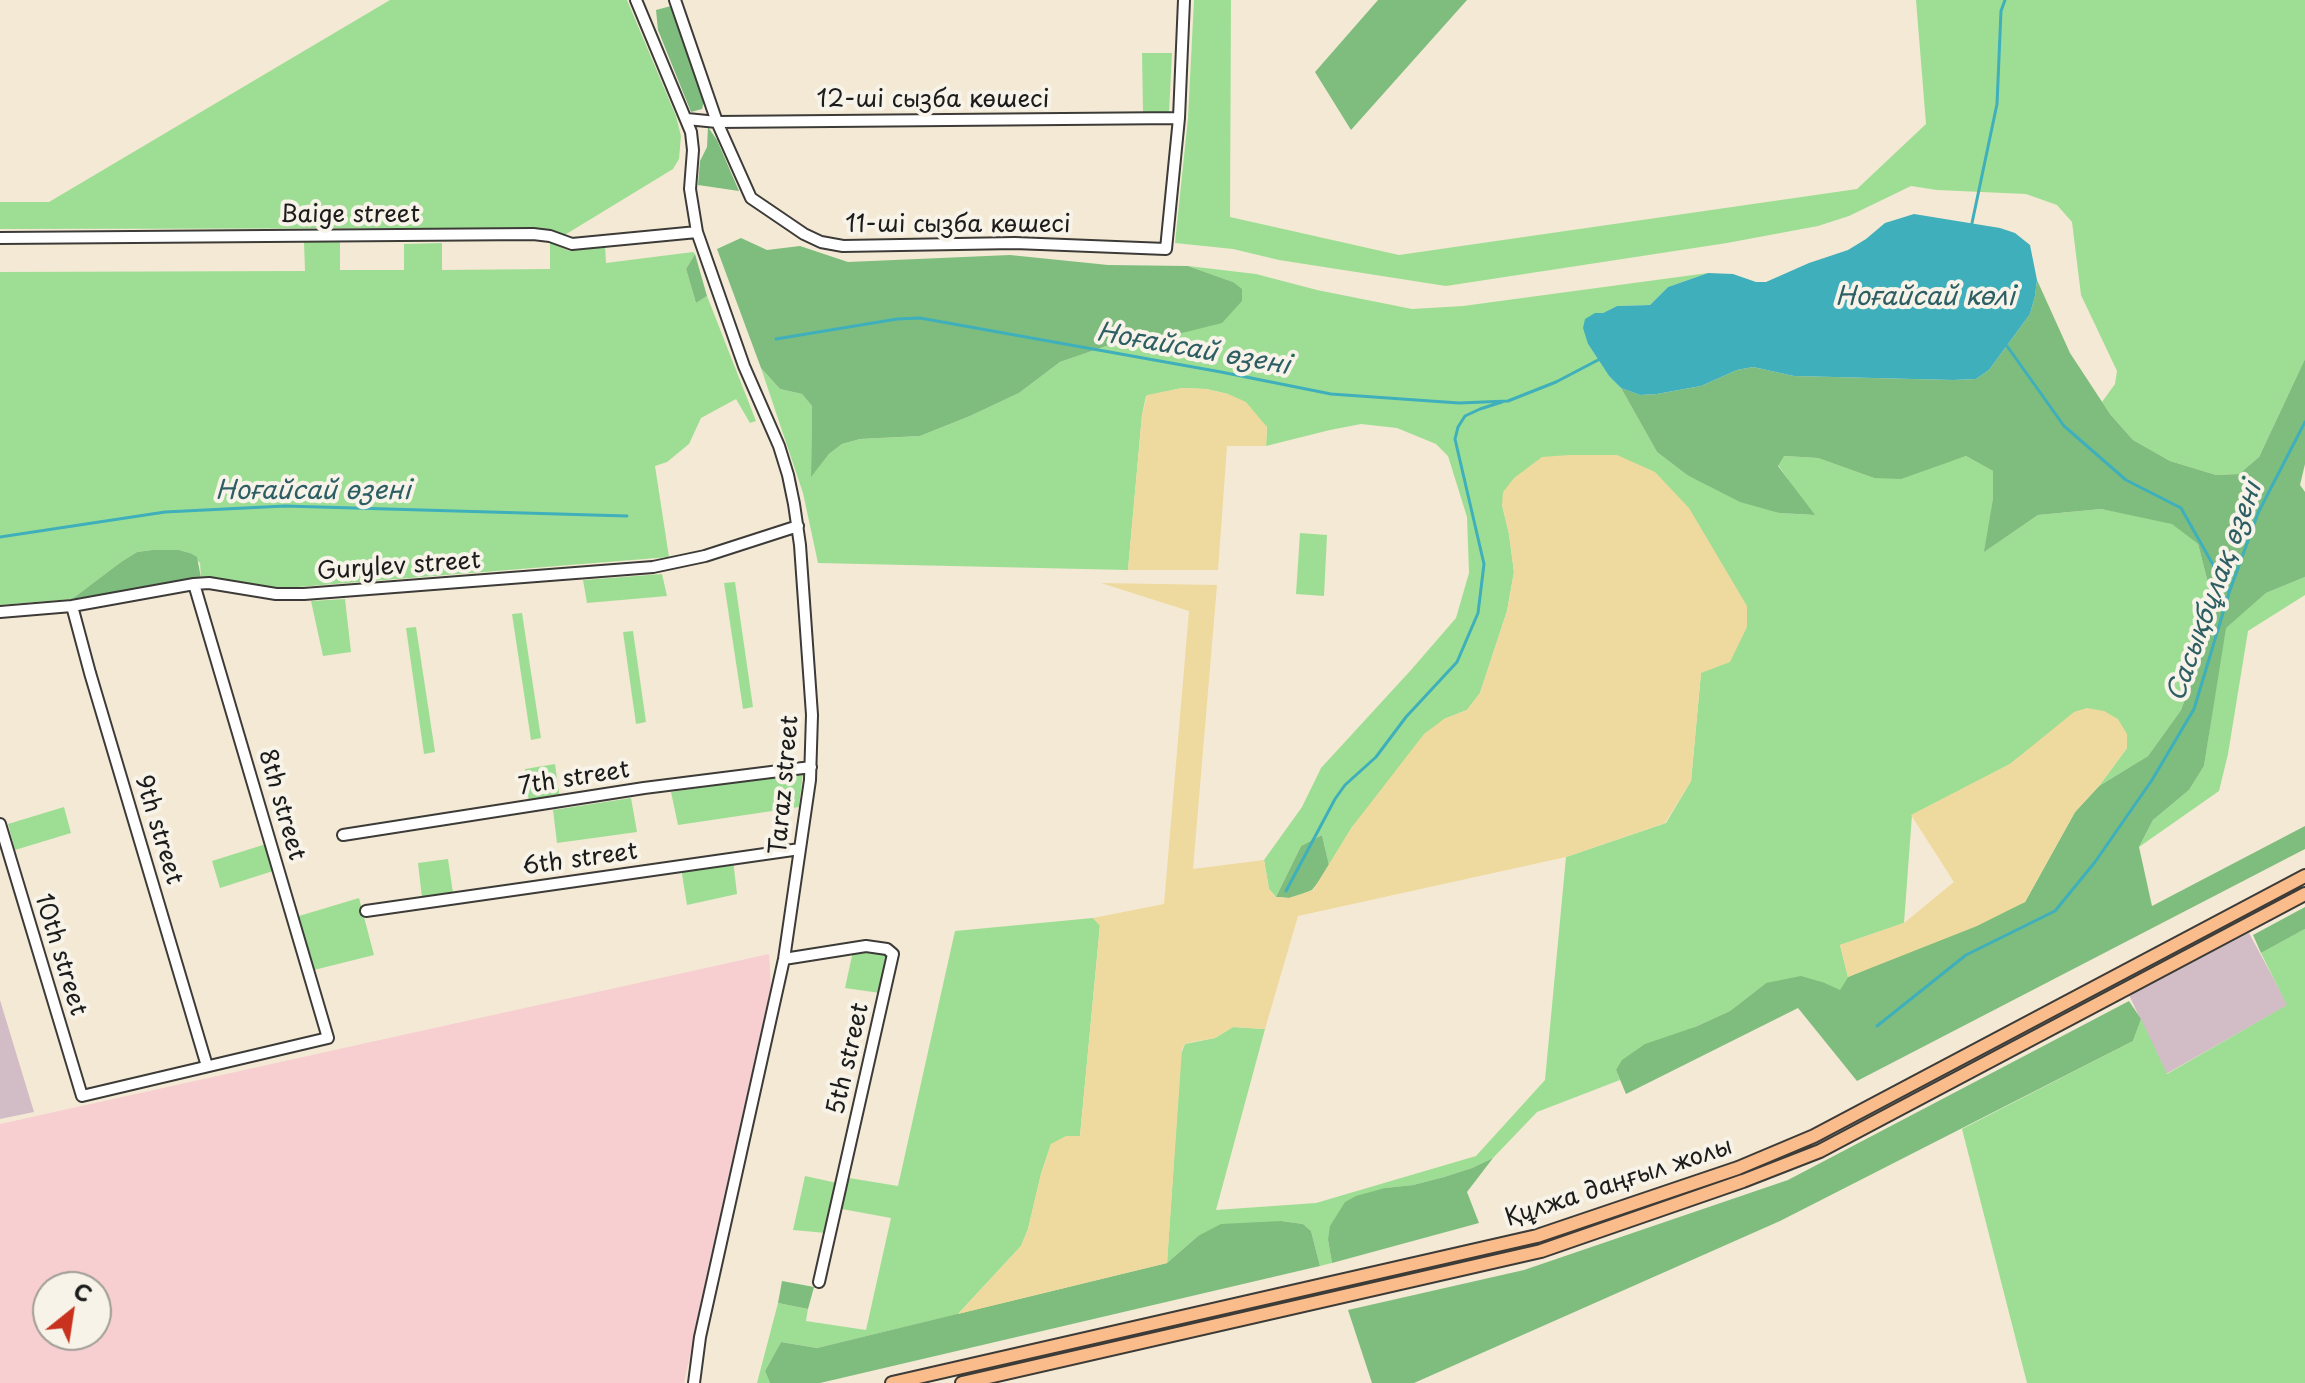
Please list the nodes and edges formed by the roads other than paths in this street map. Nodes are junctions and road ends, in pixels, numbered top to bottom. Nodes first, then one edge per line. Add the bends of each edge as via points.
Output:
1 (636, 0) edge
2 (675, 0) edge
3 (1184, 0) edge
4 (1179, 118) junction
5 (687, 119) junction
6 (717, 122) junction
7 (697, 232) junction
8 (0, 238) edge
9 (798, 526) junction
10 (194, 584) junction
11 (72, 606) junction
12 (0, 612) edge
13 (811, 767) junction
14 (0, 824) edge
15 (343, 835) dead end
16 (800, 849) junction
17 (2305, 876) edge
18 (2305, 894) edge
19 (366, 911) dead end
20 (784, 959) junction
21 (207, 1066) junction
22 (819, 1282) dead end
23 (694, 1383) edge
24 (892, 1383) edge
25 (962, 1383) edge

1 - 5 street, Taraz street
2 - 6 street, 11-ші сызба көшесі
3 - 4 street
4 - 6 street, 12-ші сызба көшесі
4 - 6 street, 11-ші сызба көшесі via 1166,249 821,242 751,198
5 - 6 street, 12-ші сызба көшесі
5 - 7 street, Taraz street via 693,141 690,189
7 - 8 street, Baige street via 572,244 533,234
7 - 9 street, Taraz street via 744,366 779,446
9 - 10 street, Gurylev street via 653,567 304,594
9 - 13 street, Taraz street via 812,701
10 - 11 street, Gurylev street
10 - 21 street, 8th street via 328,1038
11 - 12 street, Gurylev street
11 - 21 street, 9th street
13 - 15 street, 7th street
13 - 16 street, Taraz street
14 - 21 street, 10th street via 82,1096
16 - 19 street, 6th street
16 - 20 street, Taraz street
17 - 24 main road, Құлжа даңғыл жолы via 1814,1136 1738,1168 1537,1236
18 - 25 main road, Құлжа даңғыл жолы via 1820,1151 1743,1181 1541,1251
20 - 22 street, 5th street via 859,946 893,954
20 - 23 street, Taraz street

